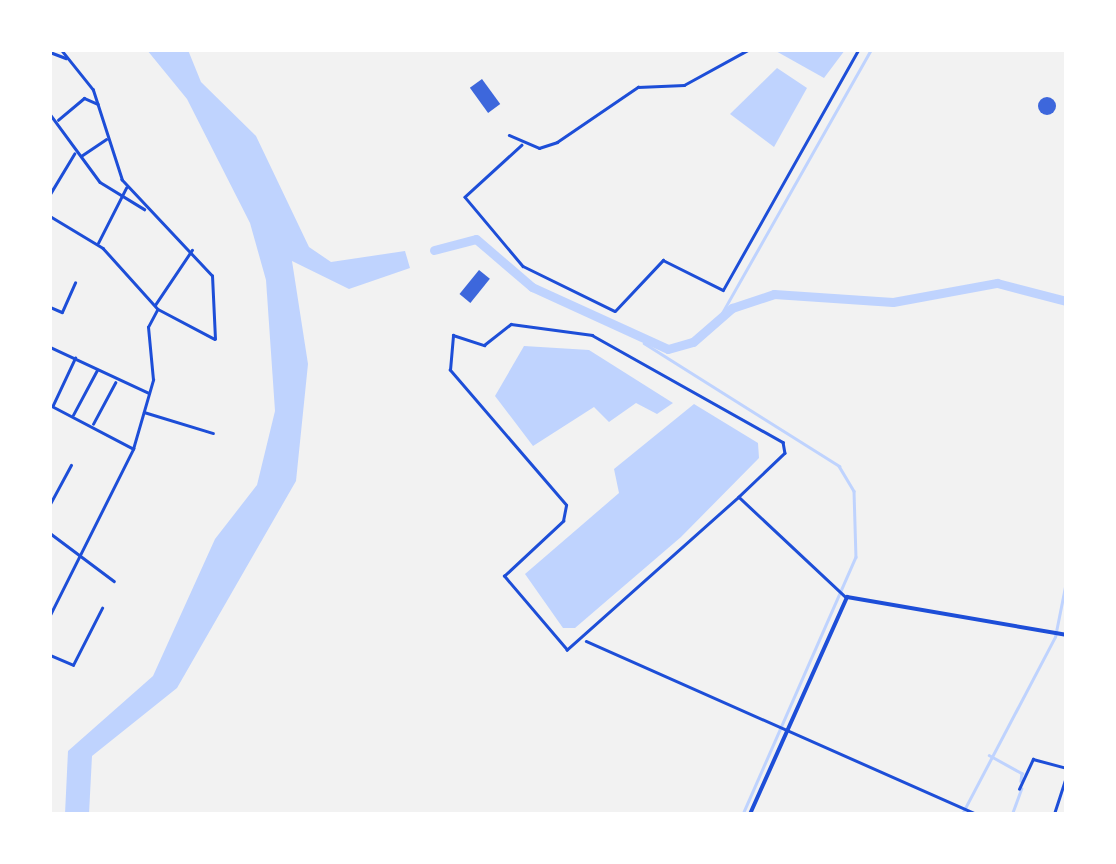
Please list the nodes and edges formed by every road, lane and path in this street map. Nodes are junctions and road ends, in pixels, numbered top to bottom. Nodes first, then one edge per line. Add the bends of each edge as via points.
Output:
1 (62, 50) edge
2 (748, 50) edge
3 (858, 50) edge
4 (50, 52) edge
5 (68, 56) junction
6 (98, 104) junction
7 (50, 114) edge
8 (56, 121) junction
9 (509, 135) dead end
10 (106, 139) junction
11 (522, 145) junction
12 (76, 152) junction
13 (80, 157) junction
14 (127, 186) junction
15 (50, 194) edge
16 (122, 198) junction
17 (150, 212) junction
18 (50, 216) edge
19 (98, 245) junction
20 (192, 250) junction
21 (76, 283) dead end
22 (50, 307) edge
23 (156, 308) junction
24 (50, 346) edge
25 (75, 358) junction
26 (97, 370) junction
27 (116, 382) junction
28 (150, 394) junction
29 (51, 406) edge
30 (144, 412) junction
31 (72, 416) junction
32 (92, 426) junction
33 (214, 433) dead end
34 (134, 449) junction
35 (71, 465) dead end
36 (740, 497) junction
37 (50, 504) edge
38 (50, 534) edge
39 (79, 553) junction
40 (114, 581) dead end
41 (846, 598) junction
42 (102, 608) dead end
43 (50, 615) edge
44 (1066, 635) edge
45 (584, 640) junction
46 (50, 655) edge
47 (787, 730) junction
48 (1066, 768) edge
49 (1066, 776) edge
50 (1019, 789) dead end
51 (1059, 806) junction
52 (1066, 812) edge
53 (750, 814) edge
54 (976, 814) edge
55 (1054, 814) edge

1 - 5 street
2 - 11 street via 684,85 638,86 556,142
3 - 11 street via 722,290 663,260 615,311 523,266 465,197
4 - 5 street
5 - 6 street
6 - 8 street via 84,98
6 - 10 street
7 - 8 street
8 - 12 street
9 - 11 street
10 - 13 street
10 - 14 street
12 - 13 street
12 - 15 street
13 - 16 street
14 - 16 street
14 - 17 street
16 - 17 street
16 - 19 street
17 - 20 street
18 - 19 street
19 - 23 street
20 - 23 street
20 - 23 street via 214,282 214,339
21 - 22 street via 62,312
23 - 28 street via 148,327
24 - 25 street
25 - 26 street
25 - 29 street
26 - 27 street
26 - 31 street
27 - 28 street
27 - 32 street
28 - 30 street
29 - 31 street
30 - 33 street
30 - 34 street
31 - 32 street
32 - 34 street
34 - 39 street
35 - 37 street
36 - 41 street
36 - 45 street
36 - 45 street via 785,453 783,442 691,386 582,332 511,324 484,345 455,332 450,370 567,509 507,570 506,584 567,650
38 - 39 street
39 - 40 street
39 - 43 street
41 - 44 street
41 - 47 street
42 - 46 street via 74,664
45 - 47 street
47 - 53 street
47 - 54 street
48 - 50 street via 1033,759
49 - 51 street
51 - 52 street
51 - 55 street

